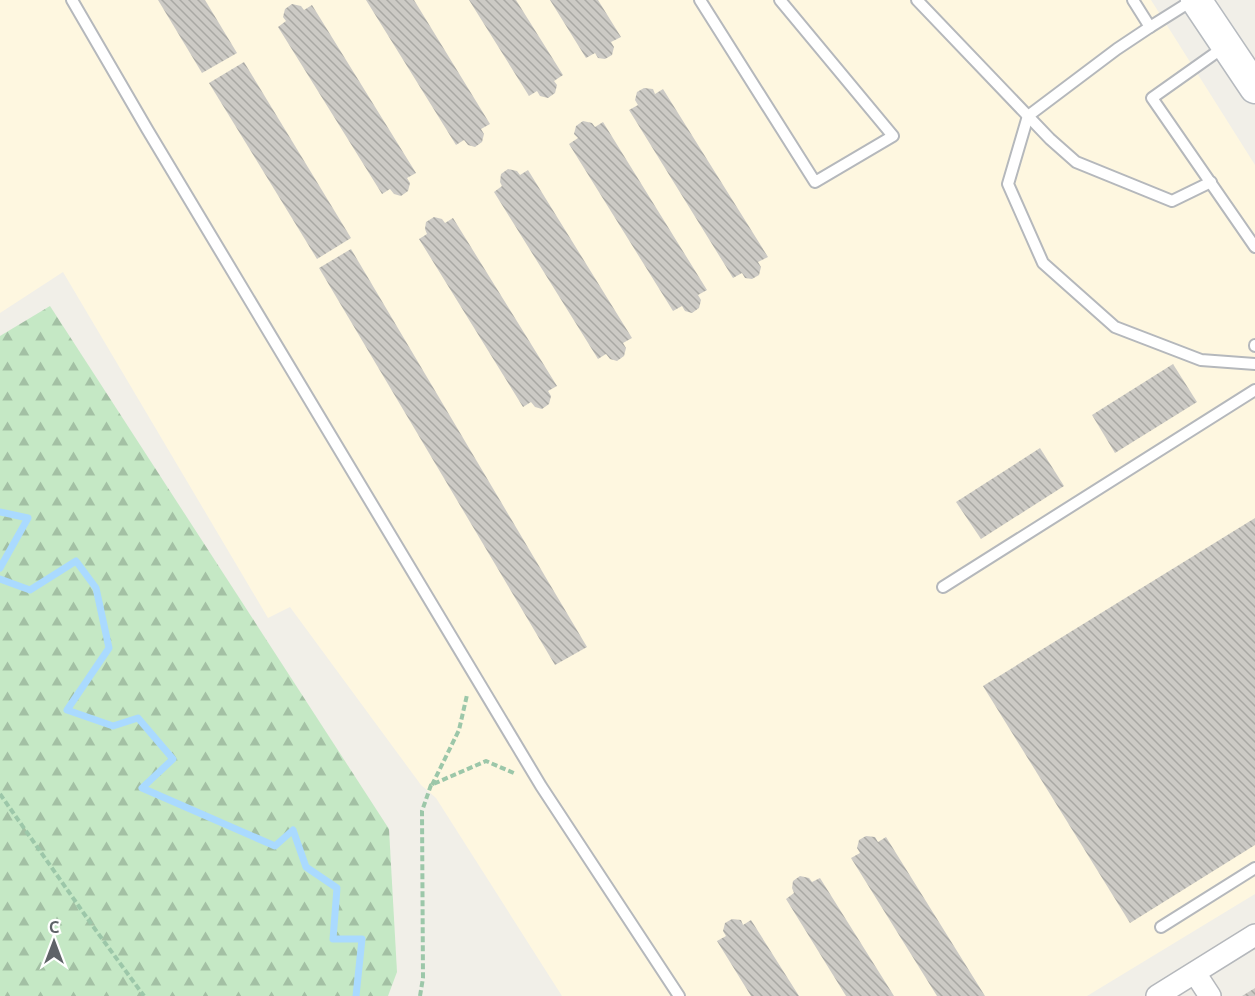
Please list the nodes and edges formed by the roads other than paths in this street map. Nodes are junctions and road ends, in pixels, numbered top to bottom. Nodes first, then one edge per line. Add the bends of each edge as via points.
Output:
1 (72, 0) edge
2 (700, 0) edge
3 (780, 0) edge
4 (917, 0) edge
5 (1133, 0) edge
6 (1195, 0) edge
7 (1150, 27) junction
8 (1227, 45) junction
9 (1255, 88) edge
10 (1028, 116) junction
11 (1211, 182) junction
12 (1255, 247) edge
13 (1255, 364) edge
14 (1255, 390) edge
15 (943, 587) dead end
16 (1255, 868) edge
17 (1161, 927) dead end
18 (1255, 935) edge
19 (1195, 973) junction
20 (679, 996) edge
21 (1157, 996) edge
22 (1210, 996) edge

1 - 20 lane via 541,786
2 - 3 lane via 815,182 893,136
4 - 10 lane
5 - 7 lane
6 - 7 lane
6 - 8 street
7 - 10 lane
8 - 9 street
8 - 11 lane via 1152,98
10 - 11 lane via 1076,162 1172,201
10 - 13 lane via 1008,184 1043,263 1115,327 1201,360
11 - 12 lane
14 - 15 lane
16 - 17 lane
18 - 19 street
19 - 21 street
19 - 22 street

